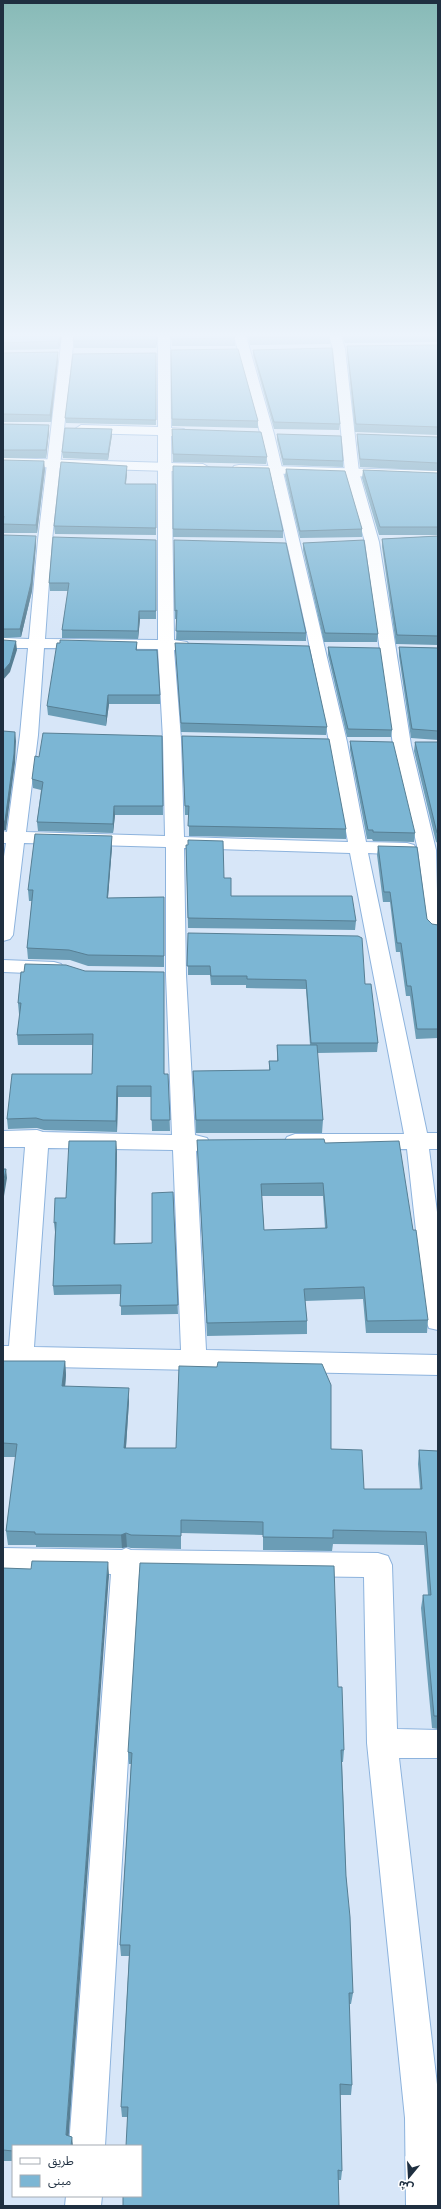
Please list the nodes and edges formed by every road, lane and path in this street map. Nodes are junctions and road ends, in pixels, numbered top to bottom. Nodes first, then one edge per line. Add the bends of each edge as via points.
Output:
1 (51, 439) edge
2 (164, 439) edge
3 (269, 439) edge
4 (348, 439) edge
5 (3, 462) edge
6 (54, 464) junction
7 (165, 467) junction
8 (212, 468) edge
9 (228, 469) edge
10 (276, 470) junction
11 (352, 472) junction
12 (438, 475) edge
13 (3, 643) edge
14 (36, 643) junction
15 (166, 645) junction
16 (198, 646) edge
17 (10, 734) edge
18 (37, 735) junction
19 (9, 837) edge
20 (174, 842) junction
21 (357, 846) junction
22 (432, 850) edge
23 (438, 928) edge
24 (3, 935) edge
25 (3, 966) edge
26 (70, 968) edge
27 (37, 1138) junction
28 (3, 1139) edge
29 (428, 1141) edge
30 (277, 1142) edge
31 (184, 1143) junction
32 (223, 1143) edge
33 (438, 1321) edge
34 (12, 1355) edge
35 (194, 1361) junction
36 (438, 1365) edge
37 (3, 1560) edge
38 (126, 1560) junction
39 (382, 1743) junction
40 (438, 1744) edge
41 (430, 2118) edge
42 (87, 2145) edge
43 (424, 2206) edge

1 - 6 street
2 - 7 street
3 - 10 street
4 - 11 street
5 - 6 street
6 - 7 street
6 - 14 street
7 - 8 street
7 - 15 street
9 - 10 street
10 - 11 street
10 - 21 street via 317,648
11 - 12 street
11 - 22 street via 371,542 402,745
13 - 14 street
14 - 15 street
14 - 18 street
15 - 16 street
15 - 20 street via 172,739
17 - 18 street
18 - 19 street
19 - 20 street
19 - 24 street
20 - 21 street
20 - 31 street via 185,935 168,975
21 - 22 street
21 - 29 street via 367,938
22 - 23 street
25 - 26 street
27 - 28 street
27 - 31 street
27 - 34 street
29 - 30 street
29 - 33 street
31 - 32 street
31 - 35 street
34 - 35 street
35 - 36 street
37 - 38 street
38 - 39 street via 378,1565
38 - 42 street
39 - 40 street
39 - 41 street
41 - 43 street

